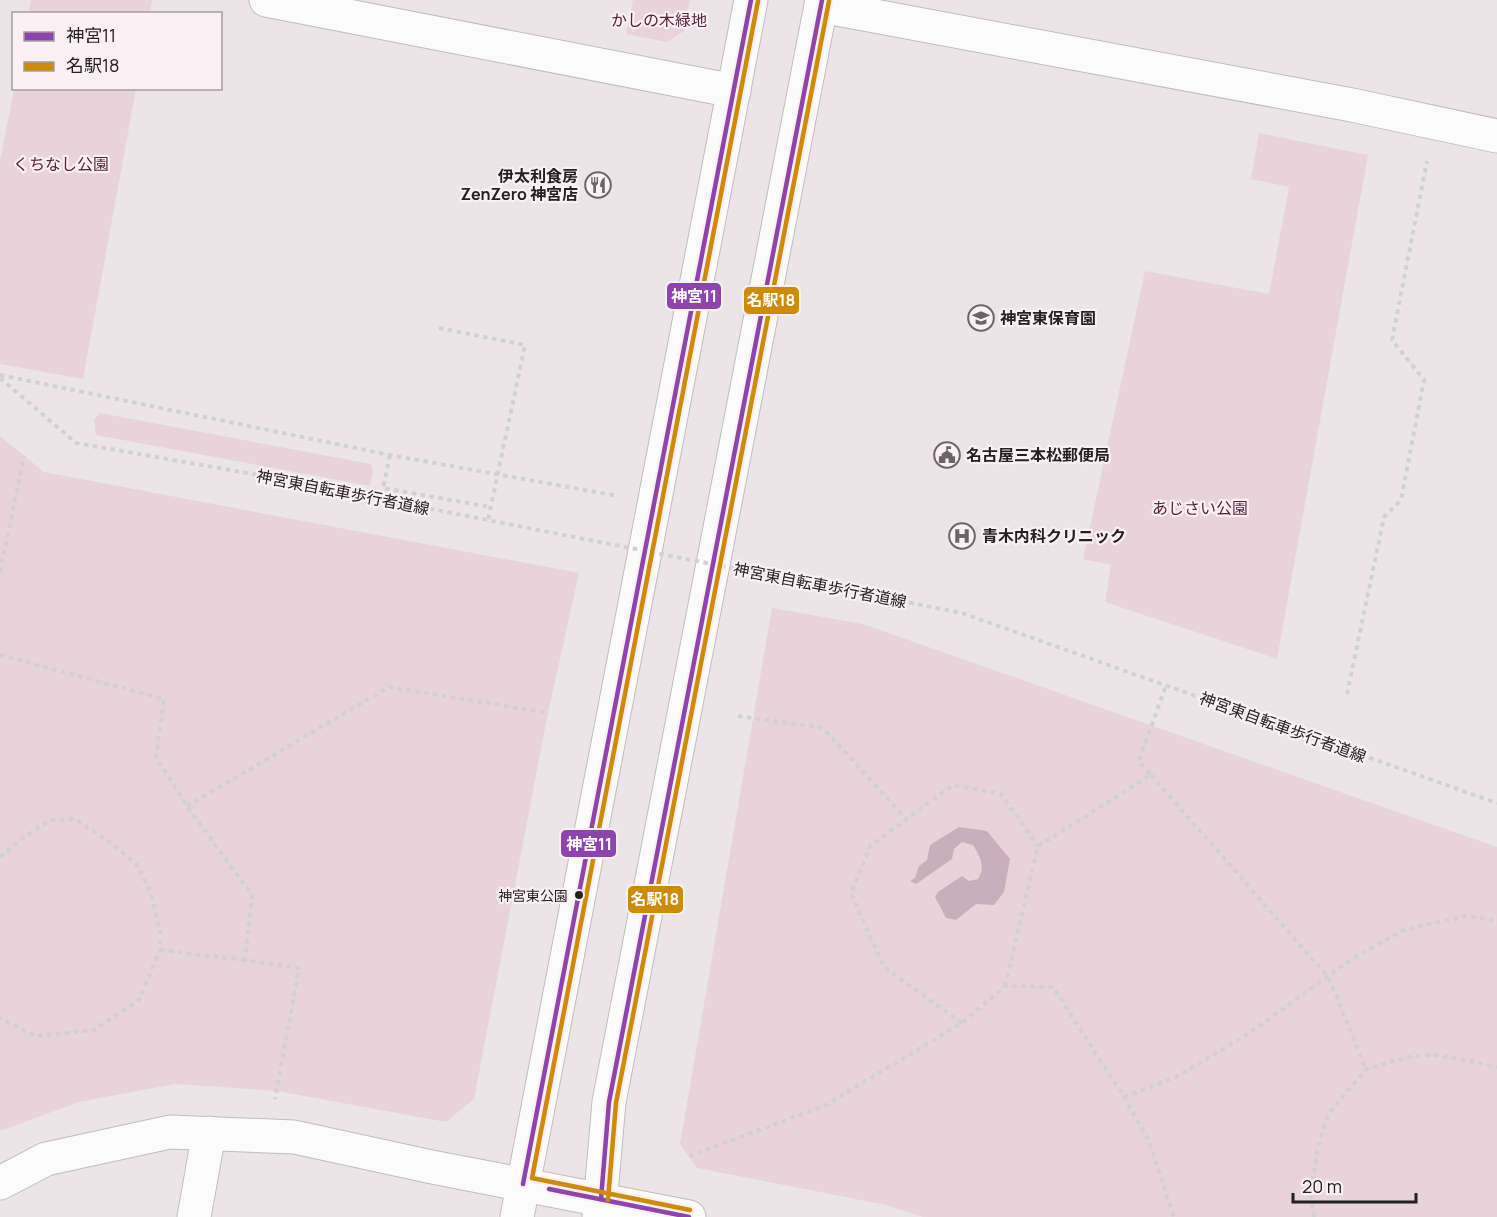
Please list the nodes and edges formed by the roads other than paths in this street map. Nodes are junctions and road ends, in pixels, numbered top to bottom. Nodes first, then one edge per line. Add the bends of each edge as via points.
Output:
1 (266, 0) edge
2 (751, 0) edge
3 (821, 3) edge
4 (734, 92) junction
5 (1496, 128) edge
6 (209, 1133) junction
7 (0, 1184) edge
8 (523, 1184) junction
9 (600, 1208) edge
10 (194, 1217) edge
11 (517, 1217) edge
12 (689, 1217) edge

1 - 4 street
2 - 4 street
3 - 5 street via 1352,105
3 - 9 street via 609,1102
4 - 8 street
6 - 7 street via 170,1132 46,1159
6 - 8 street via 294,1137
6 - 10 street
8 - 9 street
8 - 11 street
9 - 12 street

